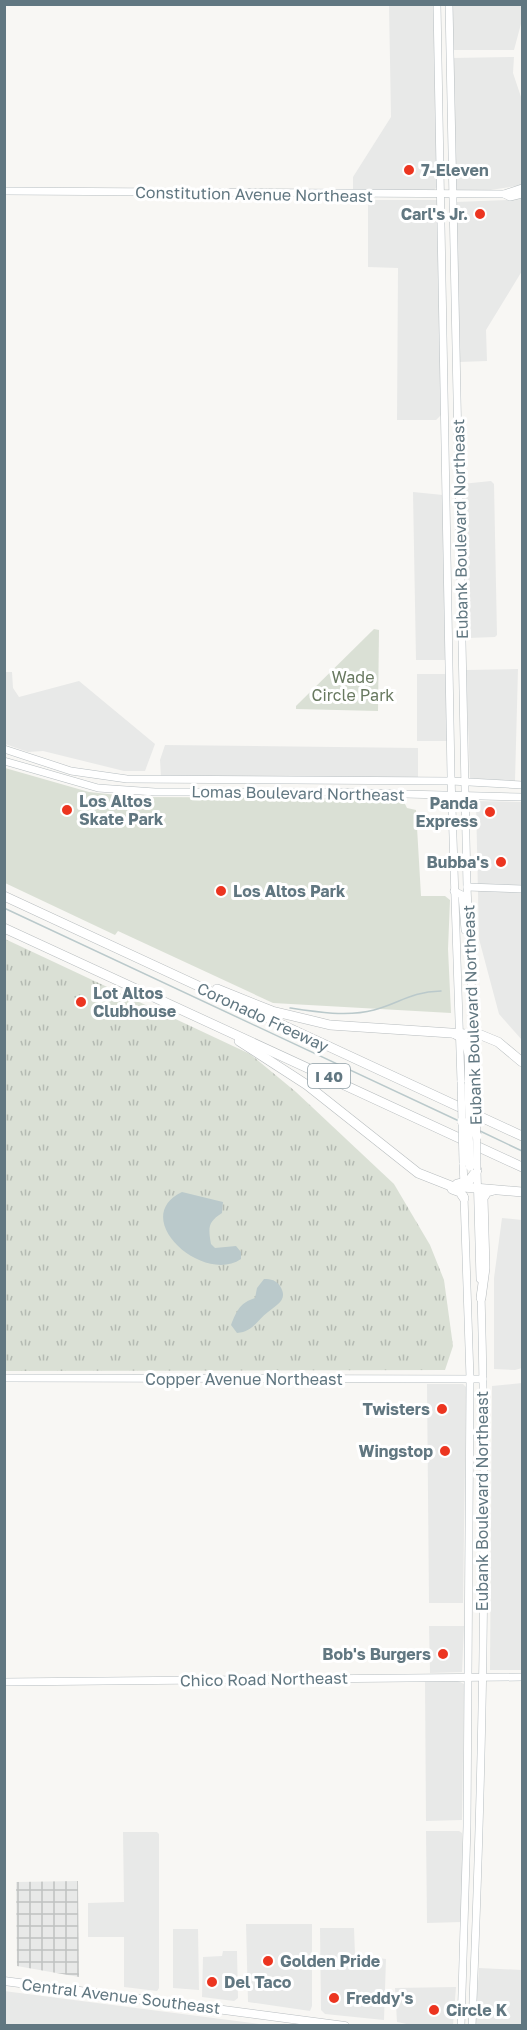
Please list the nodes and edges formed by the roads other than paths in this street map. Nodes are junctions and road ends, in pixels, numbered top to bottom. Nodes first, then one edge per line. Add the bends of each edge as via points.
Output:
1 (437, 4) edge
2 (449, 4) edge
3 (439, 118) junction
4 (451, 118) junction
5 (522, 188) edge
6 (4, 191) edge
7 (504, 194) junction
8 (522, 194) edge
9 (441, 195) junction
10 (452, 195) junction
11 (454, 254) junction
12 (442, 255) junction
13 (448, 565) junction
14 (460, 565) junction
15 (4, 749) edge
16 (4, 761) edge
17 (341, 780) junction
18 (451, 781) junction
19 (465, 782) junction
20 (522, 785) edge
21 (300, 792) junction
22 (452, 795) junction
23 (465, 795) junction
24 (522, 797) edge
25 (467, 887) junction
26 (522, 889) edge
27 (454, 891) junction
28 (4, 896) edge
29 (4, 928) edge
30 (470, 950) junction
31 (154, 964) junction
32 (135, 989) junction
33 (467, 1034) junction
34 (460, 1051) joint
35 (522, 1062) edge
36 (469, 1085) junction
37 (462, 1121) joint
38 (477, 1136) joint
39 (522, 1137) edge
40 (470, 1166) junction
41 (522, 1167) edge
42 (468, 1187) junction
43 (498, 1190) junction
44 (522, 1192) edge
45 (481, 1298) junction
46 (4, 1378) edge
47 (470, 1378) junction
48 (483, 1379) junction
49 (467, 1677) junction
50 (481, 1677) junction
51 (522, 1677) edge
52 (4, 1682) edge
53 (4, 1981) edge
54 (345, 2025) edge
55 (461, 2025) edge
56 (472, 2025) edge

1 - 3 main road, Eubank Boulevard Northeast
2 - 4 main road, Eubank Boulevard Northeast
3 - 4 main road
3 - 9 main road, Eubank Boulevard Northeast
4 - 10 main road, Eubank Boulevard Northeast
5 - 7 main road, Constitution Avenue Northeast
6 - 9 main road, Constitution Avenue Northeast
7 - 8 main road, Constitution Avenue Northeast
7 - 10 main road, Constitution Avenue Northeast
9 - 10 main road, Constitution Avenue Northeast
9 - 12 main road, Eubank Boulevard Northeast
10 - 11 main road, Eubank Boulevard Northeast
11 - 12 main road
11 - 14 main road, Eubank Boulevard Northeast
12 - 13 main road, Eubank Boulevard Northeast
13 - 14 main road
13 - 18 main road, Eubank Boulevard Northeast
14 - 19 main road, Eubank Boulevard Northeast
15 - 17 main road, Lomas Boulevard Northeast via 71,771 127,779
16 - 21 main road, Lomas Boulevard Northeast via 98,788
17 - 18 main road, Lomas Boulevard Northeast
17 - 21 main road via 339,788
18 - 19 main road, Lomas Boulevard Northeast
18 - 22 main road, Eubank Boulevard Northeast
19 - 20 main road, Lomas Boulevard Northeast
19 - 23 main road, Eubank Boulevard Northeast
21 - 22 main road, Lomas Boulevard Northeast
22 - 23 main road, Lomas Boulevard Northeast
22 - 27 main road, Eubank Boulevard Northeast
23 - 24 main road, Lomas Boulevard Northeast
23 - 25 main road, Eubank Boulevard Northeast
25 - 26 main road
25 - 30 main road, Eubank Boulevard Northeast
27 - 30 main road via 462,895
27 - 33 main road, Eubank Boulevard Northeast
28 - 31 highway, Coronado Freeway / I 40
29 - 32 highway, Coronado Freeway / I 40
30 - 33 main road, Eubank Boulevard Northeast
31 - 33 highway via 272,1011 307,1020
31 - 39 highway, Coronado Freeway / I 40
32 - 41 highway, Coronado Freeway / I 40
32 - 42 highway via 270,1058 418,1173 437,1184
33 - 34 highway
33 - 35 highway via 500,1044
33 - 36 highway
34 - 36 main road, Eubank Boulevard Northeast
36 - 37 main road, Eubank Boulevard Northeast, bridge
36 - 38 highway, bridge via 470,1122
37 - 40 highway, bridge via 469,1137
38 - 40 main road, Eubank Boulevard Northeast, bridge
40 - 42 highway
42 - 43 highway
42 - 45 main road, Eubank Boulevard Northeast
42 - 47 main road, Eubank Boulevard Northeast
43 - 44 highway
43 - 45 highway via 487,1192 483,1198
45 - 48 main road, Eubank Boulevard Northeast
46 - 47 main road, Copper Avenue Northeast
47 - 48 main road, Copper Avenue Northeast
47 - 49 main road, Eubank Boulevard Northeast
48 - 50 main road, Eubank Boulevard Northeast
49 - 50 main road, Chico Road Northeast
49 - 52 main road, Chico Road Northeast
49 - 55 main road, Eubank Boulevard Northeast
50 - 51 main road, Chico Road Northeast
50 - 56 main road, Eubank Boulevard Northeast
53 - 54 main road, Central Avenue Southeast

